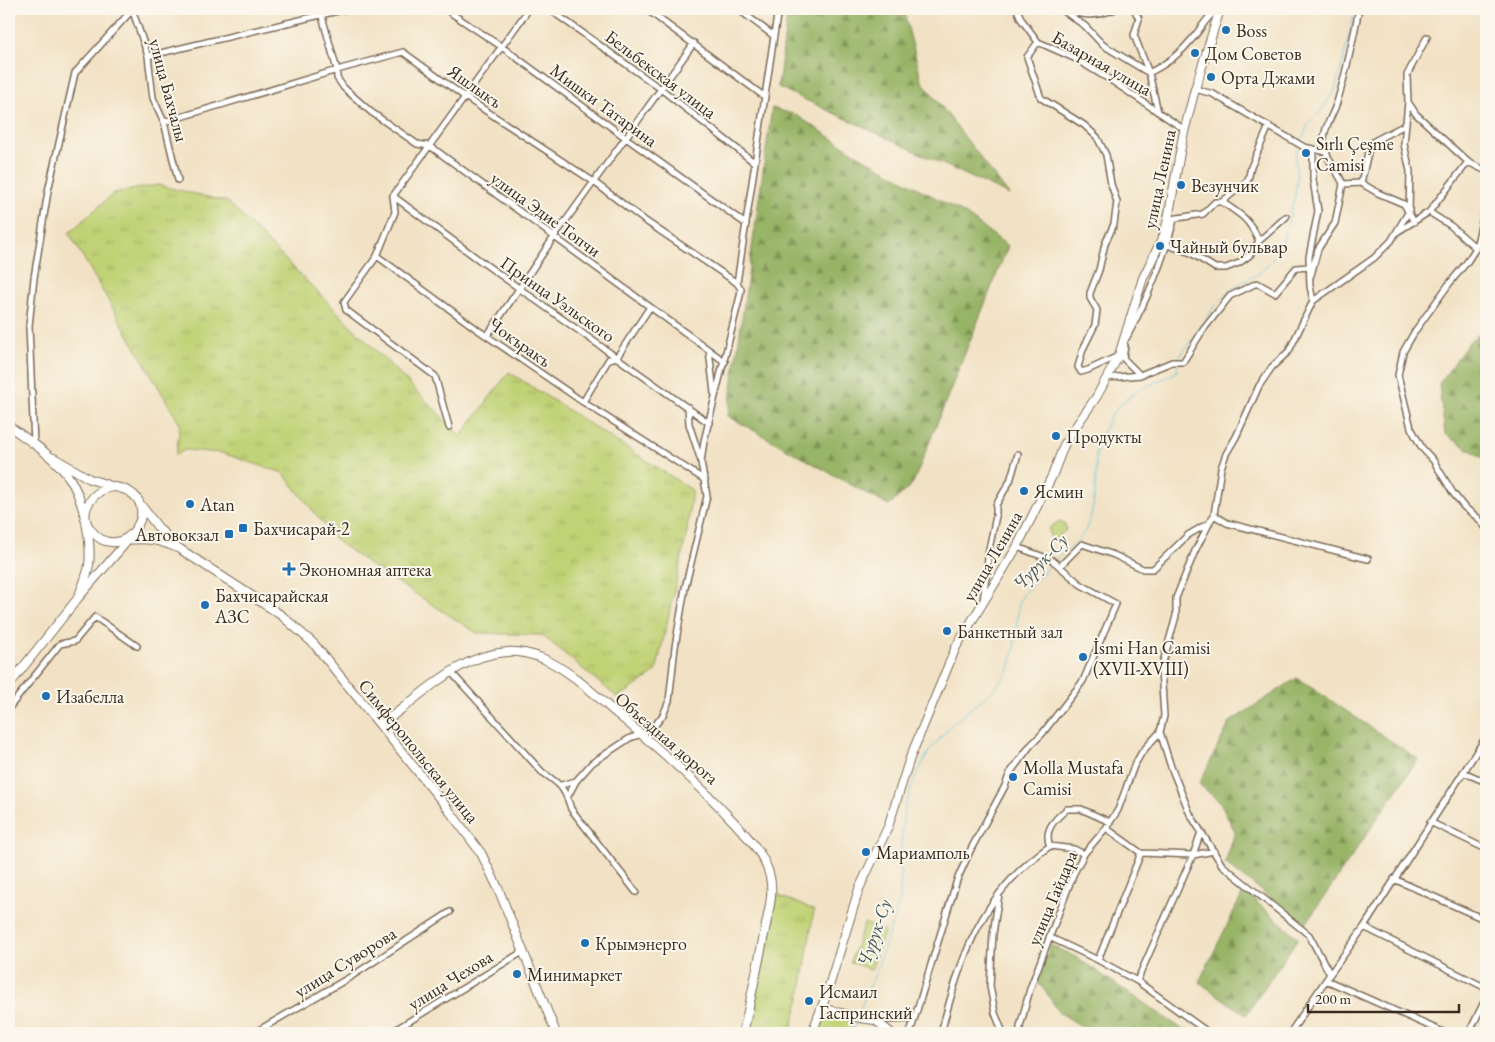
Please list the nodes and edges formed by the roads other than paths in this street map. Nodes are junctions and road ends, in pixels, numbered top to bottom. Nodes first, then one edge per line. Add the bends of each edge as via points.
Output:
1 (132, 9) edge
2 (346, 9) edge
3 (445, 9) edge
4 (528, 9) edge
5 (550, 9) edge
6 (646, 9) edge
7 (738, 9) edge
8 (778, 9) edge
9 (1017, 9) edge
10 (1061, 9) edge
11 (1066, 9) edge
12 (1115, 9) edge
13 (1134, 9) edge
14 (1218, 9) edge
15 (1359, 9) edge
16 (321, 12) edge
17 (774, 36) junction
18 (1427, 37) dead end
19 (1038, 42) junction
20 (694, 43) junction
21 (502, 47) junction
22 (148, 56) junction
23 (337, 70) junction
24 (1149, 73) junction
25 (661, 89) junction
26 (1195, 89) junction
27 (465, 96) junction
28 (766, 97) junction
29 (1408, 102) junction
30 (1158, 113) junction
31 (164, 122) junction
32 (1405, 125) junction
33 (1269, 126) junction
34 (1185, 130) junction
35 (626, 138) junction
36 (430, 146) junction
37 (1313, 150) junction
38 (1327, 152) junction
39 (756, 162) junction
40 (1468, 162) junction
41 (1486, 171) edge
42 (178, 180) dead end
43 (594, 182) junction
44 (1361, 183) junction
45 (1343, 184) junction
46 (393, 196) junction
47 (1222, 202) junction
48 (1486, 204) edge
49 (1409, 211) junction
50 (1428, 212) junction
51 (1286, 218) dead end
52 (1171, 219) junction
53 (1414, 222) junction
54 (746, 224) junction
55 (1397, 232) junction
56 (554, 237) junction
57 (1259, 241) junction
58 (1167, 245) junction
59 (1476, 248) junction
60 (377, 256) junction
61 (1309, 267) junction
62 (737, 283) junction
63 (1310, 286) junction
64 (519, 288) junction
65 (1313, 301) junction
66 (650, 307) junction
67 (487, 336) junction
68 (710, 350) junction
69 (1119, 356) junction
70 (617, 357) junction
71 (724, 362) junction
72 (1140, 375) junction
73 (1107, 378) junction
74 (715, 396) junction
75 (583, 402) junction
76 (688, 407) junction
77 (709, 423) junction
78 (9, 426) edge
79 (449, 427) dead end
80 (34, 444) junction
81 (44, 452) junction
82 (1018, 454) dead end
83 (701, 462) junction
84 (705, 480) junction
85 (115, 487) junction
86 (140, 504) junction
87 (1214, 515) junction
88 (85, 520) junction
89 (1210, 523) junction
90 (1486, 528) edge
91 (128, 538) junction
92 (1017, 547) junction
93 (180, 549) junction
94 (1368, 559) dead end
95 (1056, 563) junction
96 (78, 598) junction
97 (982, 602) junction
98 (137, 646) dead end
99 (451, 672) junction
100 (9, 685) edge
101 (9, 708) edge
102 (380, 724) junction
103 (1160, 732) junction
104 (642, 734) junction
105 (1486, 736) edge
106 (1463, 772) junction
107 (576, 781) junction
108 (1486, 782) edge
109 (561, 784) junction
110 (568, 796) junction
111 (1110, 822) junction
112 (1430, 822) junction
113 (1106, 828) junction
114 (1201, 832) junction
115 (1050, 846) junction
116 (1486, 849) edge
117 (1214, 851) junction
118 (1141, 853) junction
119 (1084, 854) junction
120 (1193, 855) junction
121 (1394, 879) junction
122 (636, 892) dead end
123 (999, 892) junction
124 (450, 912) dead end
125 (1486, 920) edge
126 (1364, 927) junction
127 (1049, 937) junction
128 (524, 951) junction
129 (1098, 960) junction
130 (1330, 974) junction
131 (1326, 980) junction
132 (1137, 981) junction
133 (1486, 988) edge
134 (1486, 998) edge
135 (822, 1008) junction
136 (914, 1019) junction
137 (875, 1020) junction
138 (812, 1031) edge
139 (254, 1033) edge
140 (390, 1033) edge
141 (556, 1033) edge
142 (743, 1033) edge
143 (891, 1033) edge
144 (910, 1033) edge
145 (940, 1033) edge
146 (1002, 1033) edge
147 (1020, 1033) edge
148 (1209, 1033) edge
149 (1292, 1033) edge
150 (1445, 1033) edge
151 (1469, 1033) edge

1 - 22 street, улица Бахчалы
1 - 80 street via 75,73 48,191 29,326
2 - 16 street
3 - 21 street, Мишки Татарина
4 - 21 street
5 - 25 street, Бельбекская улица
6 - 20 street
7 - 17 street
8 - 17 street
9 - 19 street, Базарная улица
10 - 24 street via 1085,26 1103,45
11 - 12 street via 1102,14
13 - 24 street via 1139,19 1134,36
14 - 24 street via 1208,16 1193,39 1178,53
14 - 26 main road, улица Ленина
15 - 38 street via 1339,97 1323,140
16 - 22 street
16 - 23 street, улица Эдие Топчи
17 - 28 street
18 - 29 street via 1407,75
19 - 30 street, Базарная улица via 1074,58
19 - 69 street via 1027,57 1041,98 1097,137 1106,155 1117,202 1114,224 1104,244 1090,293 1096,310 1095,325 1078,367 1081,372
20 - 25 street
20 - 28 street
21 - 27 street
21 - 35 street, Мишки Татарина
22 - 31 street, улица Бахчалы via 153,98
23 - 27 street, Яшлыкъ via 403,52
23 - 31 street, Яшлыкъ
23 - 36 street, улица Эдие Топчи via 344,88 371,112 417,144
24 - 30 street
25 - 35 street
25 - 39 street, Бельбекская улица
26 - 33 street via 1214,94
26 - 34 main road, улица Ленина
27 - 36 street
27 - 43 street, Яшлыкъ
28 - 39 street
29 - 32 street
29 - 40 street via 1416,114
30 - 34 street, Базарная улица
31 - 42 street, улица Бахчалы
32 - 44 street via 1374,141 1369,148
32 - 49 street via 1404,144 1410,171
33 - 37 street
33 - 47 street via 1248,180
34 - 52 main road, улица Ленина
35 - 43 street
35 - 54 street, Мишки Татарина
36 - 46 street
36 - 56 street, улица Эдие Топчи
37 - 38 street
37 - 61 street via 1318,211
38 - 45 street
39 - 54 street
40 - 41 street
40 - 50 street
43 - 56 street
43 - 62 street, Яшлыкъ
44 - 45 street
44 - 49 street via 1404,204
45 - 63 street via 1335,223 1318,249
46 - 60 street via 395,212
46 - 64 street, Принца Уэльского
47 - 52 street via 1215,202 1203,214
47 - 57 street via 1251,224
48 - 59 street
49 - 53 street
49 - 55 street
50 - 53 street
50 - 59 street via 1451,226
51 - 57 street
52 - 58 street
52 - 69 main road, улица Ленина via 1143,278
53 - 55 street
54 - 62 street
55 - 65 street via 1374,258
56 - 64 street
56 - 66 street, улица Эдие Топчи
57 - 58 street via 1250,255 1226,268 1215,268
58 - 72 street via 1148,298 1126,339 1123,358
59 - 90 street via 1415,331 1403,352 1398,375 1411,428 1422,448 1464,507
60 - 67 street, Чокъракъ
60 - 79 street via 344,302 346,310 435,376
61 - 63 street
61 - 72 street via 1296,268 1275,293 1257,284 1230,296 1183,362 1172,362
62 - 71 street via 740,296
63 - 65 street
64 - 67 street
64 - 70 street, Принца Уэльского
65 - 87 street via 1289,351 1259,386 1226,454
66 - 68 street, улица Эдие Топчи
66 - 70 street
67 - 75 street, Чокъракъ
68 - 71 street, улица Эдие Топчи
68 - 74 street
69 - 73 main road, улица Ленина
70 - 75 street via 609,359
70 - 76 street, Принца Уэльского
71 - 74 street
72 - 73 street
73 - 92 main road, улица Ленина via 1064,445
74 - 77 street
75 - 84 street, Чокъракъ
76 - 77 street, Принца Уэльского
76 - 83 street via 689,424
77 - 83 street
78 - 80 main road
80 - 81 main road
81 - 85 main road via 90,479
81 - 88 main road via 74,485
82 - 97 street via 1010,481 996,505
83 - 84 street
84 - 104 street via 706,506 684,595 668,701 656,724
85 - 86 main road via 132,494
85 - 88 main road via 95,494 88,505
86 - 91 main road via 141,518
86 - 93 main road, Симферопольская улица
87 - 89 street
87 - 94 street via 1227,523
88 - 91 main road via 91,530 102,538 111,541
88 - 96 main road via 90,558
89 - 95 street via 1188,536 1153,569 1142,569 1082,544
89 - 103 street via 1176,598 1176,616 1161,669 1164,716
91 - 93 main road, Симферопольская улица via 151,538
91 - 96 main road
92 - 95 street
92 - 97 main road, улица Ленина
93 - 102 main road, Симферопольская улица via 281,615 314,644
95 - 136 street via 1080,584 1116,604 1083,681 1010,773 971,848 956,880
96 - 100 main road
97 - 135 main road, улица Ленина via 956,648 910,758 888,827 858,889
98 - 101 street via 95,617 75,641 60,644
99 - 102 main road, Объездная дорога
99 - 104 main road, Объездная дорога via 464,663 494,653 529,654 570,675
99 - 109 street via 542,772
102 - 128 main road, Симферопольская улица via 481,853
103 - 111 street, улица Гайдара via 1134,766 1118,810
103 - 114 street via 1190,814
104 - 107 street via 630,738 592,763
104 - 142 main road, Объездная дорога via 703,788 744,833 768,868 771,896
105 - 106 street
106 - 108 street
106 - 112 street
107 - 109 street
107 - 110 street
109 - 110 street
110 - 122 street via 571,809
111 - 113 street, улица Гайдара
111 - 115 street via 1081,809 1067,809 1049,829 1047,839
112 - 116 street
112 - 121 street
113 - 118 street
113 - 119 street, улица Гайдара
114 - 117 street
114 - 120 street
115 - 119 street via 1074,849
115 - 123 street via 1029,861
117 - 120 street
117 - 130 street via 1222,865 1309,935
118 - 120 street
118 - 129 street
119 - 127 street, улица Гайдара
120 - 132 street
121 - 125 street
121 - 126 street
123 - 145 street via 972,936
123 - 146 street via 990,986
124 - 139 street, улица Суворова via 352,976
126 - 130 street
126 - 133 street
127 - 129 street
127 - 147 street, улица Гайдара via 1030,989
128 - 140 street, улица Чехова
128 - 141 main road, Симферопольская улица
129 - 132 street
130 - 131 street
131 - 149 street
131 - 150 street
132 - 148 street
134 - 151 street
135 - 137 main road
135 - 138 main road, улица Ленина
136 - 137 street
136 - 144 street
137 - 143 main road

